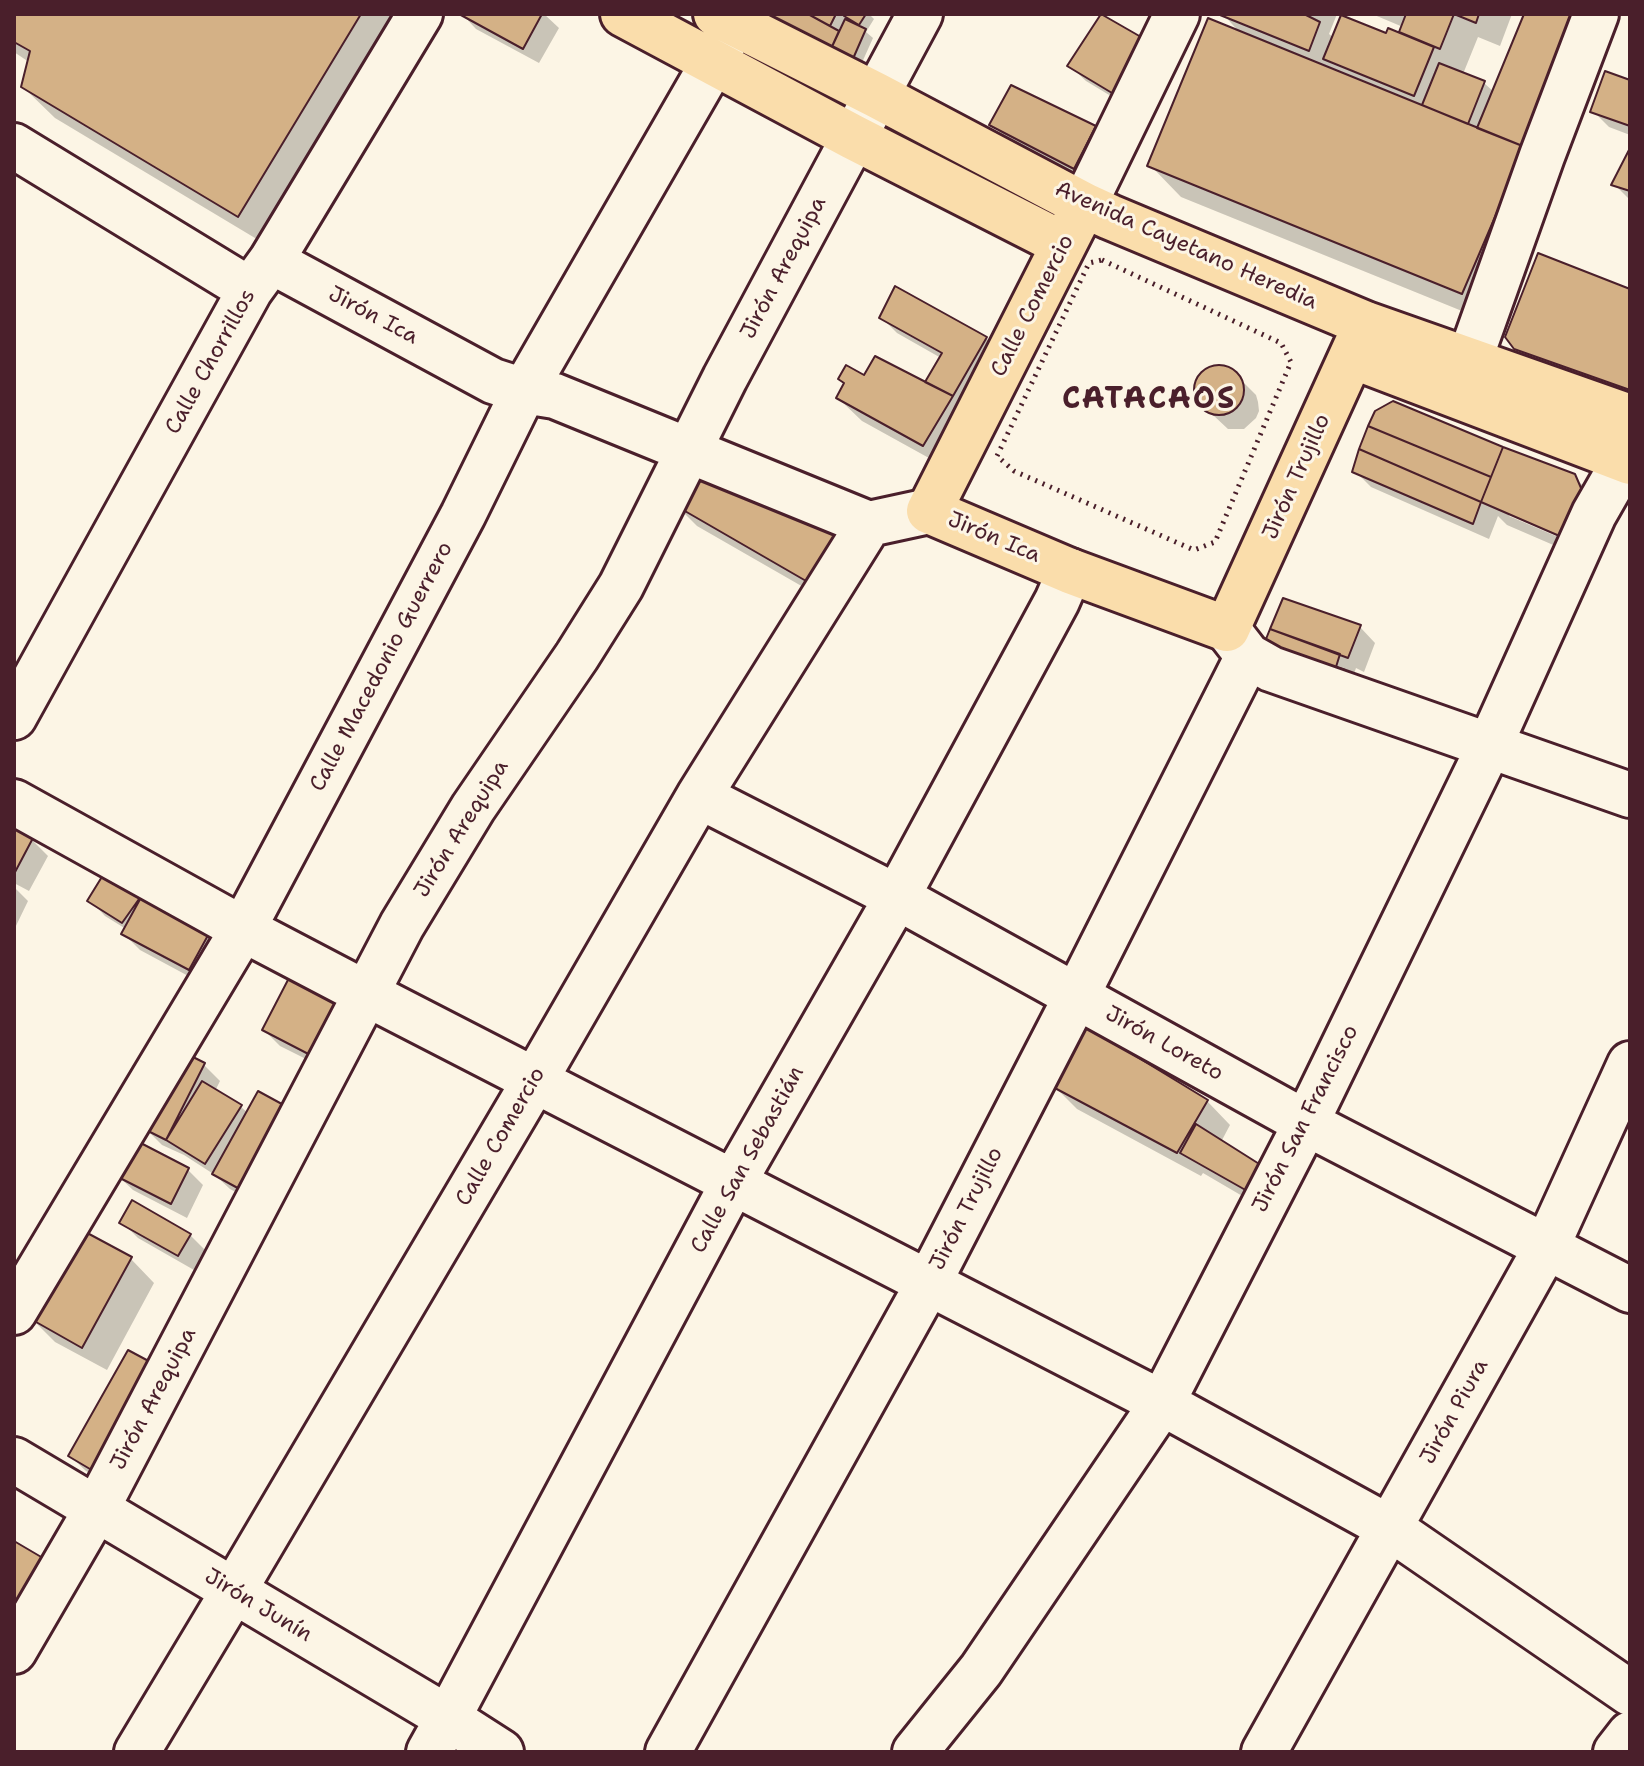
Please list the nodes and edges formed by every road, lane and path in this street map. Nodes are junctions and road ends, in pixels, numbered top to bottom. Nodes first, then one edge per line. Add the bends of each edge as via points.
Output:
1 (420, 14) edge
2 (623, 14) edge
3 (920, 14) edge
4 (1177, 14) edge
5 (1596, 14) edge
6 (729, 17) edge
7 (713, 63) junction
8 (876, 95) junction
9 (853, 137) junction
10 (14, 146) edge
11 (1084, 205) junction
12 (1063, 244) junction
13 (261, 275) junction
14 (1359, 340) junction
15 (1469, 361) junction
16 (524, 391) junction
17 (1630, 417) edge
18 (690, 451) junction
19 (1628, 457) edge
20 (929, 511) junction
21 (869, 524) junction
22 (1194, 550) joint
23 (1070, 571) junction
24 (1238, 643) junction
25 (14, 717) edge
26 (1489, 747) junction
27 (1630, 795) edge
28 (699, 796) junction
29 (14, 802) edge
30 (897, 897) junction
31 (243, 929) junction
32 (367, 994) junction
33 (1077, 995) junction
34 (1630, 1064) edge
35 (535, 1080) junction
36 (1306, 1123) junction
37 (733, 1183) junction
38 (1547, 1246) junction
39 (929, 1282) junction
40 (1630, 1290) edge
41 (14, 1312) edge
42 (1162, 1403) junction
43 (14, 1460) edge
44 (96, 1510) junction
45 (1390, 1528) junction
46 (233, 1592) junction
47 (14, 1651) edge
48 (1630, 1693) edge
49 (1630, 1734) edge
50 (438, 1735) edge
51 (137, 1752) edge
52 (501, 1752) edge
53 (668, 1752) edge
54 (915, 1752) edge
55 (1264, 1752) edge
56 (1616, 1752) edge

1 - 13 street, Calle Chorrillos
2 - 7 main road
3 - 8 street, Jirón Arequipa
4 - 11 street, Calle Comercio
5 - 15 street
6 - 7 street, Calle Macedonio Guerrero
6 - 8 main road, Avenida Cayetano Heredia
7 - 9 main road
7 - 16 street, Calle Macedonio Guerrero
8 - 9 street, Jirón Arequipa
8 - 11 main road, Avenida Cayetano Heredia
9 - 12 main road
9 - 18 street, Jirón Arequipa
10 - 13 street, Jirón Ica
11 - 12 main road, Calle Comercio
11 - 14 main road, Avenida Cayetano Heredia
12 - 20 main road, Calle Comercio
13 - 16 street, Jirón Ica
13 - 25 street, Calle Chorrillos
14 - 15 main road, Avenida Cayetano Heredia
14 - 19 main road, Avenida Cayetano Heredia
14 - 24 main road, Jirón Trujillo
15 - 17 main road, Avenida Cayetano Heredia
16 - 18 street, Jirón Ica via 555,396
16 - 31 street, Calle Macedonio Guerrero
18 - 21 street, Jirón Ica
18 - 32 street, Jirón Arequipa via 621,586 473,808
19 - 26 street, Jirón San Francisco via 1594,514
20 - 21 street, Jirón Ica
20 - 23 main road, Jirón Ica
21 - 28 street, Calle Comercio
22 - 22 path via 1014,471 997,456 1089,263 1102,260 1281,343 1291,362 1215,542
23 - 24 main road, Jirón Ica
23 - 30 street, Calle San Sebastián
24 - 26 street, Jirón Ica via 1271,669
24 - 33 street, Jirón Trujillo
26 - 27 street, Jirón Ica
26 - 36 street, Jirón San Francisco
28 - 30 street, Jirón Loreto
28 - 35 street, Calle Comercio
29 - 31 street
30 - 33 street, Jirón Loreto
30 - 37 street, Calle San Sebastián
31 - 32 street
31 - 41 street, Calle Macedonio Guerrero
32 - 35 street
32 - 44 street, Jirón Arequipa
33 - 36 street, Jirón Loreto
33 - 39 street, Jirón Trujillo
34 - 38 street, Jirón Piura
35 - 37 street
35 - 46 street, Calle Comercio
36 - 38 street, Jirón Loreto
36 - 42 street, Jirón San Francisco
37 - 39 street
37 - 50 street, Calle San Sebastián
38 - 40 street, Jirón Loreto
38 - 45 street, Jirón Piura
39 - 42 street
39 - 53 street, Jirón Trujillo
42 - 45 street
42 - 54 street, Jirón San Francisco via 981,1670
43 - 44 street, Jirón Junín
44 - 46 street, Jirón Junín
44 - 47 street, Jirón Arequipa
45 - 48 street
45 - 55 street, Jirón Piura
46 - 50 street, Jirón Junín
46 - 51 street, Calle Comercio
49 - 56 street
50 - 52 street, Jirón Junín

